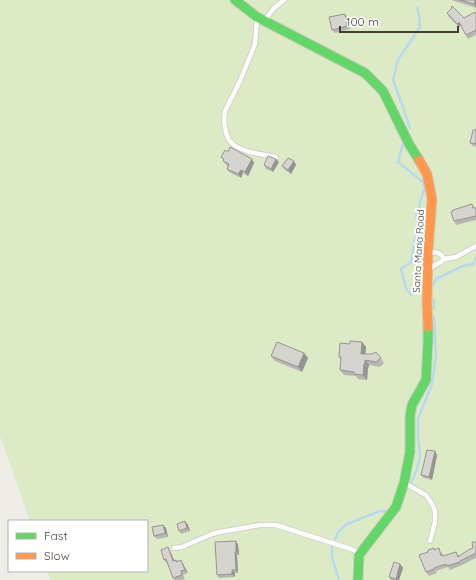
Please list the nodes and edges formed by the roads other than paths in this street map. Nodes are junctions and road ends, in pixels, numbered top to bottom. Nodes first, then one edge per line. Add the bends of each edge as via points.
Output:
1 (235, 0) edge
2 (284, 0) edge
3 (260, 19) junction
4 (276, 157) edge
5 (476, 246) edge
6 (428, 252) junction
7 (444, 259) junction
8 (428, 268) junction
9 (405, 484) junction
10 (430, 541) dead end
11 (174, 548) dead end
12 (360, 553) junction
13 (358, 580) edge

1 - 3 street, Santa Maria Road
2 - 3 lane
3 - 4 lane via 256,44 225,111 224,120 226,133 235,146 249,152
3 - 6 street, Santa Maria Road via 365,73 383,91 427,174 432,198
5 - 7 lane via 456,257
6 - 7 lane via 435,252
6 - 8 street, Santa Maria Road
7 - 8 lane
8 - 9 street, Santa Maria Road via 426,380 412,405 410,452
9 - 10 lane via 426,495 432,504 435,522
9 - 12 street, Santa Maria Road via 396,507
11 - 12 lane via 212,534 260,525 276,526
12 - 13 street

